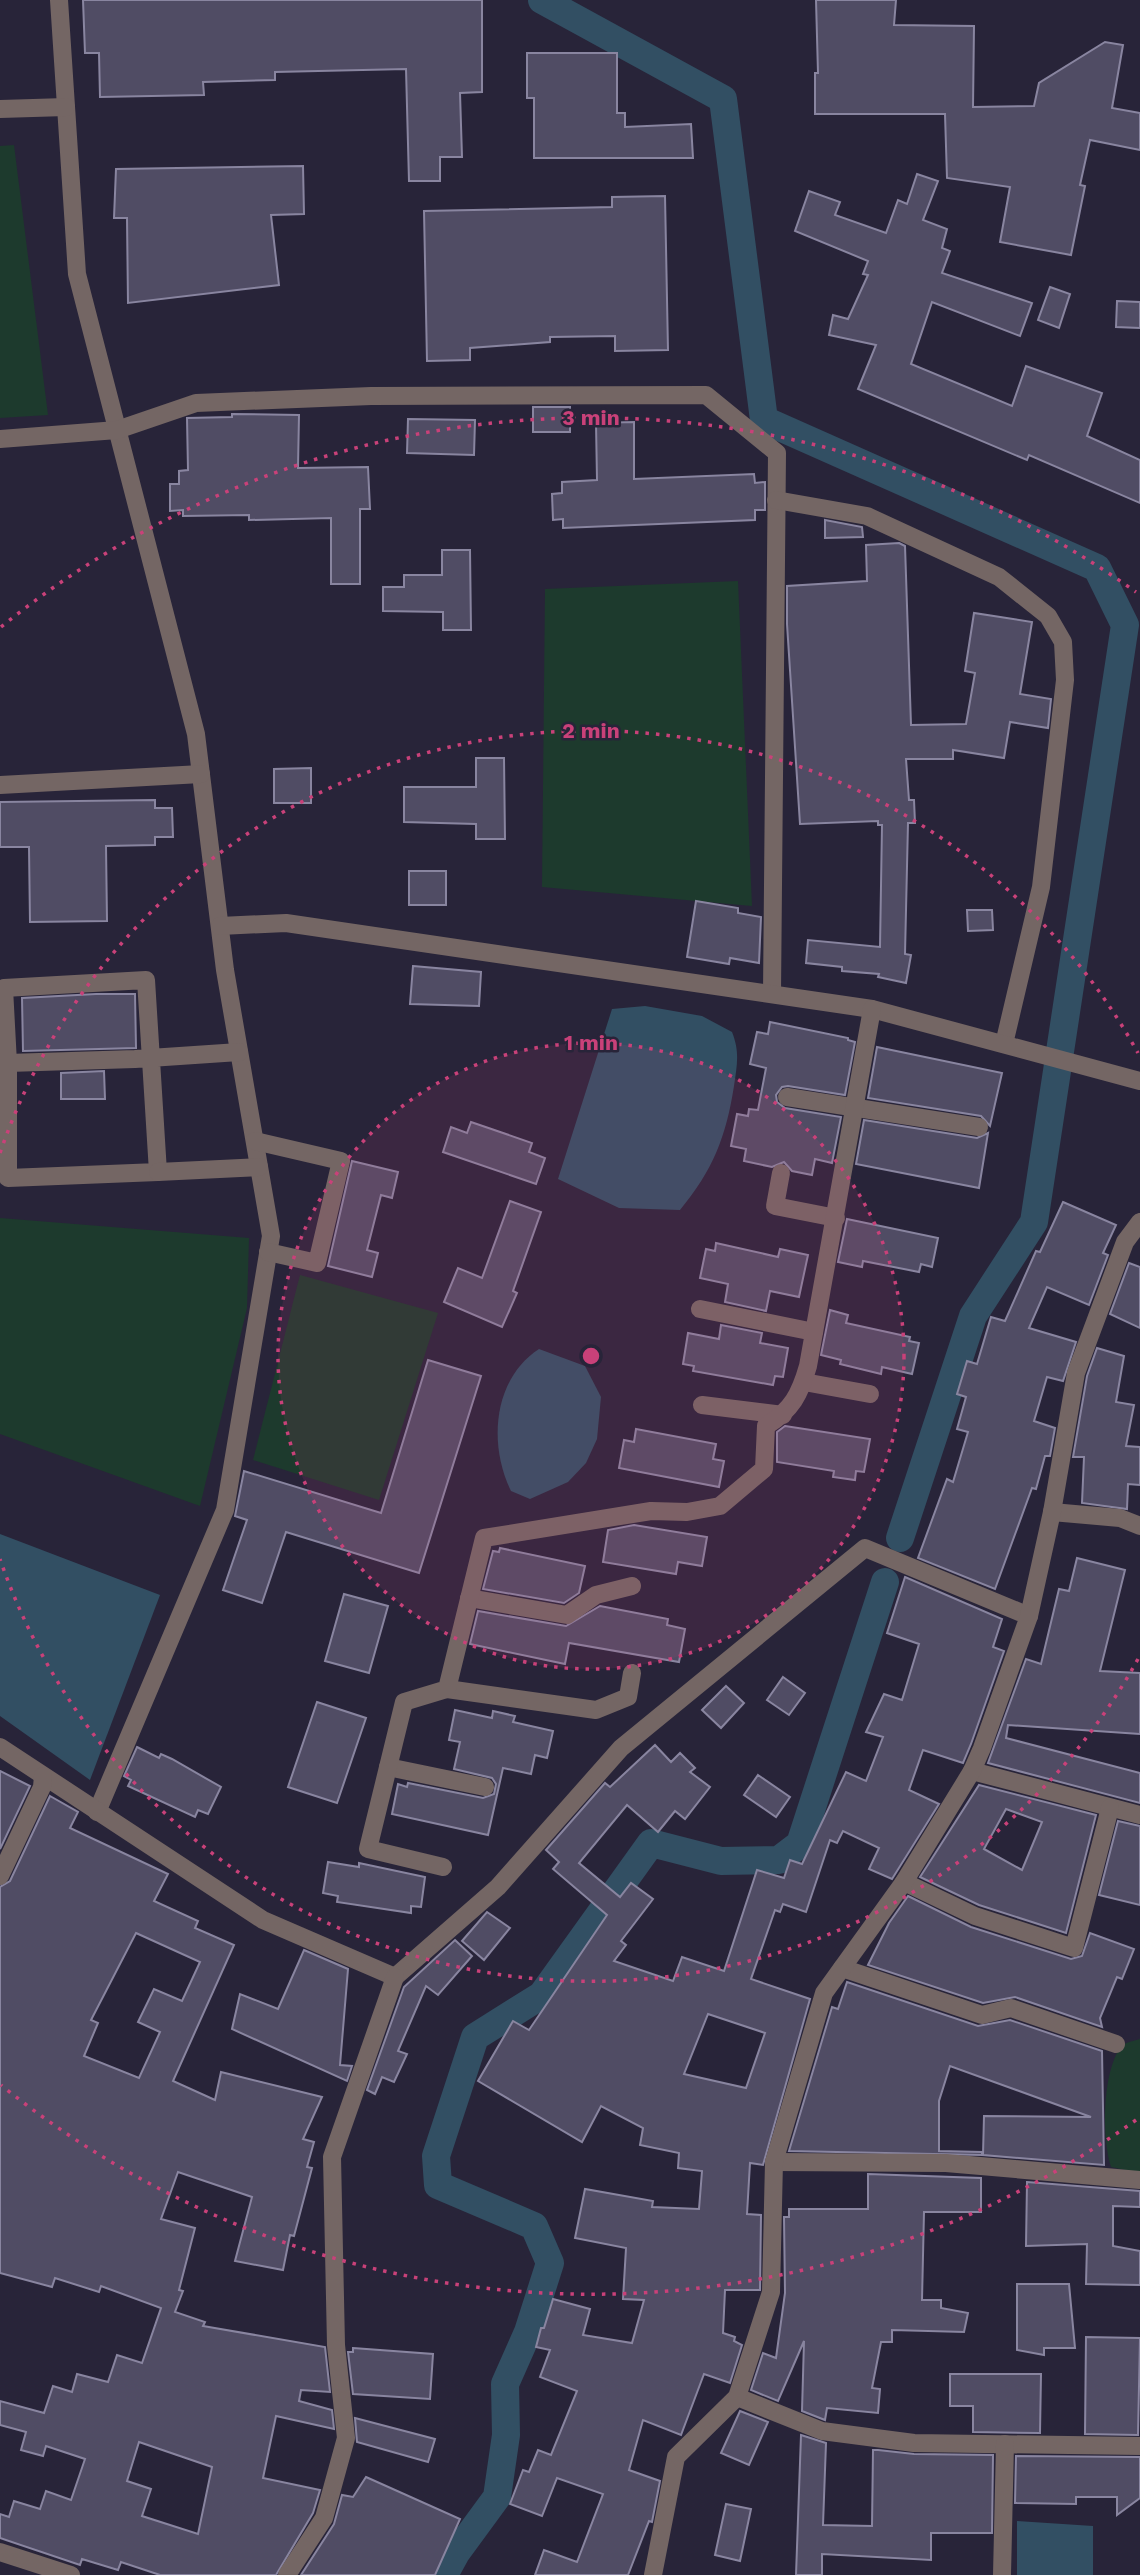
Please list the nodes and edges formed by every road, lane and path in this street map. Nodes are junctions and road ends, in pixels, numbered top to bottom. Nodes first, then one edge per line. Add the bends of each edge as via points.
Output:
1 (59, 0) edge
2 (66, 107) junction
3 (0, 109) edge
4 (117, 430) junction
5 (0, 439) edge
6 (776, 500) junction
7 (201, 774) junction
8 (0, 785) edge
9 (220, 926) junction
10 (772, 993) junction
11 (872, 1009) junction
12 (1004, 1044) junction
13 (239, 1052) junction
14 (153, 1058) junction
15 (8, 1063) junction
16 (1140, 1081) edge
17 (787, 1097) dead end
18 (857, 1108) junction
19 (979, 1127) dead end
20 (254, 1141) junction
21 (259, 1167) junction
22 (159, 1172) junction
23 (782, 1173) dead end
24 (4, 1178) edge
25 (836, 1218) junction
26 (1140, 1222) edge
27 (268, 1252) junction
28 (700, 1309) dead end
29 (814, 1332) junction
30 (804, 1382) junction
31 (870, 1394) dead end
32 (702, 1405) dead end
33 (783, 1415) junction
34 (1052, 1512) junction
35 (1140, 1526) edge
36 (632, 1586) dead end
37 (469, 1598) junction
38 (1029, 1616) junction
39 (632, 1673) dead end
40 (447, 1689) junction
41 (0, 1747) edge
42 (388, 1767) junction
43 (972, 1771) junction
44 (43, 1776) junction
45 (485, 1787) dead end
46 (1110, 1808) junction
47 (97, 1812) junction
48 (1140, 1815) edge
49 (443, 1867) dead end
50 (0, 1876) edge
51 (904, 1882) junction
52 (842, 1968) junction
53 (395, 1977) junction
54 (1116, 2044) dead end
55 (774, 2162) junction
56 (1140, 2180) edge
57 (737, 2397) junction
58 (1005, 2444) junction
59 (1140, 2446) edge
60 (0, 2552) edge
61 (71, 2575) edge
62 (287, 2575) edge
63 (653, 2575) edge
64 (1002, 2575) edge

1 - 2 street
2 - 3 street
2 - 4 street via 77,274
4 - 5 street
4 - 6 street via 196,402 371,396 706,395 777,453
4 - 7 street via 196,734
6 - 10 street
6 - 12 street via 867,516 999,578 1048,616 1063,642 1065,680 1041,887
7 - 8 street
7 - 9 street
9 - 10 street via 286,923
9 - 13 street
10 - 11 street
11 - 12 street
11 - 18 street
12 - 16 street
13 - 14 street
13 - 20 street
14 - 15 street
14 - 15 street via 146,981 4,988
14 - 22 street
15 - 24 street
17 - 18 street
18 - 19 street
18 - 25 street
20 - 21 street
20 - 27 street via 341,1161 317,1263
21 - 22 street
21 - 27 street via 271,1236
22 - 24 street
23 - 25 street via 775,1206
25 - 29 street
26 - 34 street via 1125,1241 1076,1373
27 - 47 street via 225,1510
28 - 29 street
29 - 30 street
30 - 31 street
30 - 33 street via 800,1396
32 - 33 street
33 - 37 street via 766,1426 764,1469 720,1506 687,1512 651,1511 484,1538
34 - 35 street via 1120,1518
34 - 38 street
36 - 37 street via 596,1595 567,1615
37 - 40 street
38 - 43 street
38 - 53 street via 865,1548 621,1748 498,1887
39 - 40 street via 628,1697 596,1710
40 - 42 street via 404,1702
41 - 44 street
42 - 45 street
42 - 49 street via 368,1849
43 - 46 street
43 - 51 street
44 - 47 street
44 - 50 street
46 - 48 street
46 - 51 street via 1074,1948 975,1916
47 - 53 street via 263,1920
51 - 52 street
52 - 54 street via 982,2015 1011,2008
52 - 55 street via 824,1993
53 - 62 street via 332,2157 336,2344 346,2438 324,2518
55 - 56 street via 946,2163
55 - 57 street via 771,2292
57 - 58 street via 822,2431 914,2443
57 - 63 street via 676,2457
58 - 59 street
58 - 64 street
60 - 61 street

